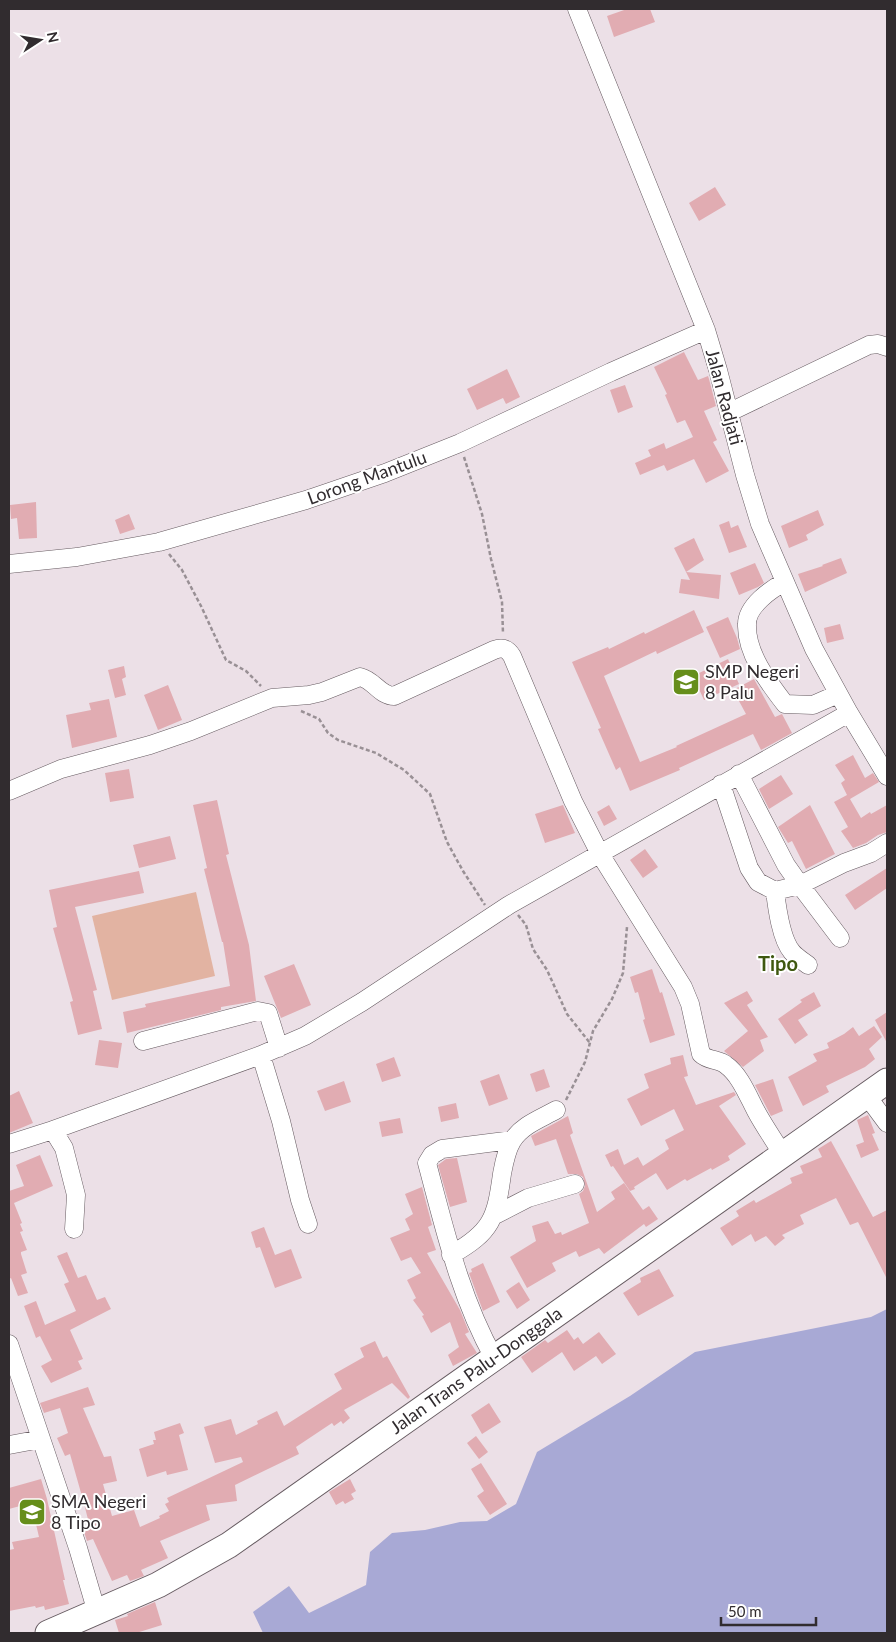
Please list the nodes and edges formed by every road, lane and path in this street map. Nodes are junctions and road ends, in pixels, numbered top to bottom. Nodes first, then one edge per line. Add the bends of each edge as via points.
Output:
1 (577, 9) edge
2 (706, 330) junction
3 (887, 347) edge
4 (730, 412) junction
5 (460, 443) junction
6 (159, 542) junction
7 (9, 564) edge
8 (785, 582) junction
9 (503, 648) junction
10 (838, 694) junction
11 (272, 698) junction
12 (849, 713) junction
13 (739, 774) junction
14 (887, 776) edge
15 (721, 784) junction
16 (9, 791) edge
17 (887, 843) edge
18 (600, 854) junction
19 (800, 885) junction
20 (775, 891) junction
21 (509, 904) junction
22 (492, 915) junction
23 (627, 927) dead end
24 (840, 938) dead end
25 (808, 965) dead end
26 (143, 1041) dead end
27 (590, 1043) junction
28 (279, 1048) junction
29 (261, 1055) junction
30 (887, 1081) edge
31 (866, 1096) junction
32 (556, 1110) joint
33 (887, 1123) edge
34 (53, 1130) junction
35 (512, 1140) junction
36 (9, 1144) edge
37 (783, 1155) junction
38 (575, 1184) dead end
39 (495, 1215) junction
40 (308, 1224) dead end
41 (74, 1229) dead end
42 (451, 1254) junction
43 (9, 1344) edge
44 (494, 1358) junction
45 (41, 1439) junction
46 (9, 1445) edge
47 (97, 1613) junction
48 (48, 1633) edge

1 - 2 street, Jalan Radjati
2 - 4 street, Jalan Radjati
2 - 5 street, Lorong Mantulu
3 - 4 street via 869,345
4 - 8 street, Jalan Radjati via 760,524
5 - 6 street, Lorong Mantulu via 306,500
5 - 9 path via 482,514 502,602
6 - 7 street, Lorong Mantulu via 77,557
6 - 11 path via 182,570 226,660 246,671
8 - 10 street, Jalan Radjati
8 - 10 street via 769,590 754,606 746,622 750,647 763,675 784,704 813,705
9 - 11 street via 394,696 388,696 360,677 309,696
9 - 18 street via 512,656
10 - 12 street, Jalan Radjati
11 - 16 street via 191,731 61,769
11 - 22 path via 319,719 328,733 338,740 376,753 404,770 430,794 447,842
12 - 13 street
12 - 14 street, Jalan Radjati
13 - 15 street
13 - 19 street via 786,865
15 - 18 street
15 - 20 street via 749,868 758,882
17 - 19 street
18 - 21 street
18 - 37 street via 683,987 701,1054 728,1067 748,1093
19 - 20 street
19 - 24 street
20 - 25 street via 778,916 792,952
21 - 22 street
21 - 27 path via 526,925 533,949 547,970 567,1014
22 - 28 street via 362,1002
23 - 27 path via 623,973
26 - 28 street via 258,1010 268,1013
27 - 32 path via 585,1062 567,1099
28 - 29 street
29 - 34 street
29 - 40 street via 282,1121
30 - 31 highway, Jalan Trans Palu-Donggala
31 - 33 street
31 - 37 highway, Jalan Trans Palu-Donggala
32 - 35 street via 528,1124
34 - 36 street
34 - 41 street via 64,1148 76,1196
35 - 39 street
35 - 42 street via 442,1149 428,1160
37 - 44 highway, Jalan Trans Palu-Donggala
38 - 39 street via 528,1198
39 - 42 street via 478,1236
42 - 44 street via 471,1313
43 - 45 street
44 - 47 highway, Jalan Trans Palu-Donggala via 229,1545 158,1585
45 - 46 street
45 - 47 street
47 - 48 highway, Jalan Trans Palu-Donggala

